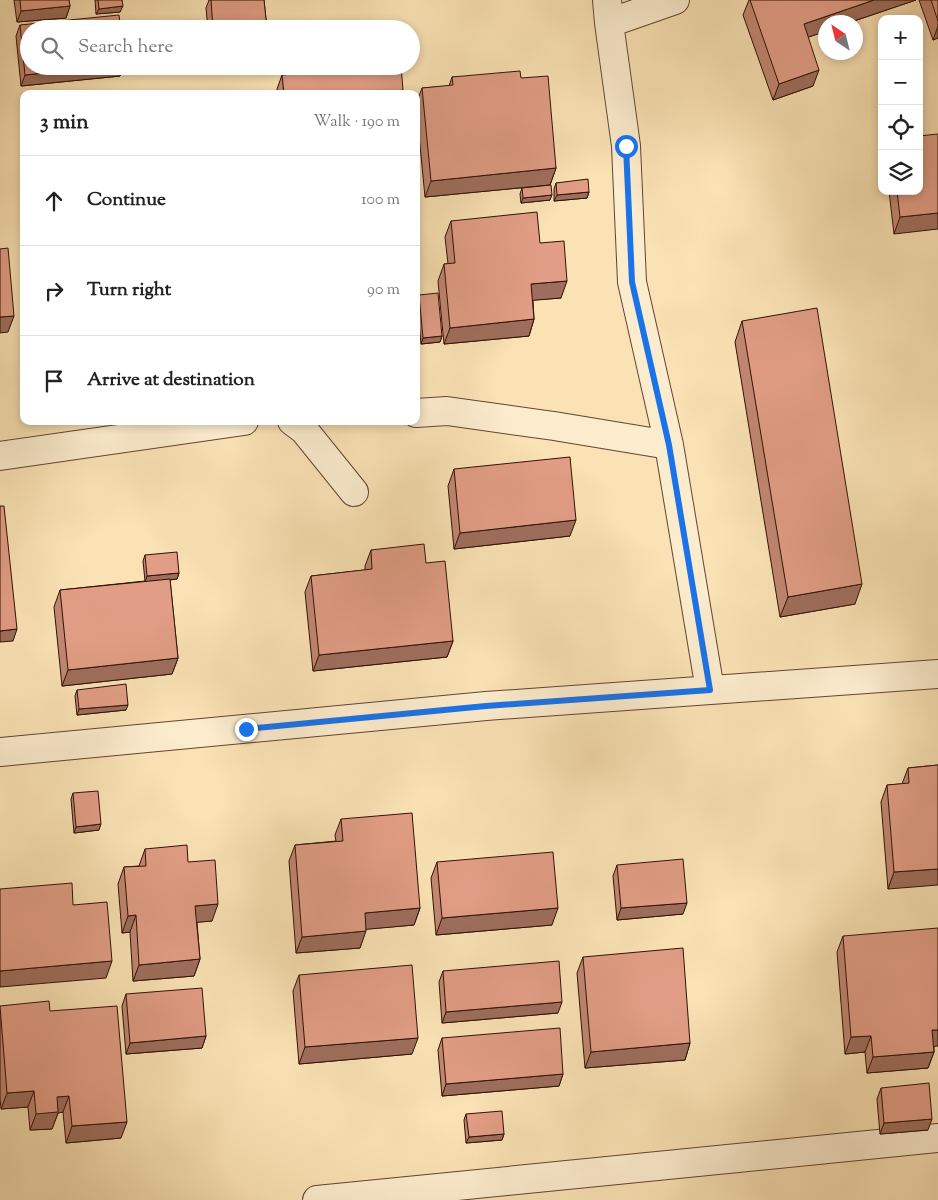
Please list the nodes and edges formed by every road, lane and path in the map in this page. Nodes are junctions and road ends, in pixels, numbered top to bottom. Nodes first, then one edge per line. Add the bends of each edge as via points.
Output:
1 (675, 0) edge
2 (608, 12) edge
3 (420, 413) edge
4 (216, 425) edge
5 (297, 425) edge
6 (669, 445) junction
7 (0, 456) edge
8 (354, 492) dead end
9 (938, 674) edge
10 (710, 690) junction
11 (0, 752) edge
12 (938, 1138) edge
13 (317, 1200) edge

1 - 2 street
2 - 6 street via 626,146 632,282
3 - 6 street via 446,411
4 - 7 street
5 - 8 street
6 - 10 street
9 - 10 street
10 - 11 street via 486,706
12 - 13 street

